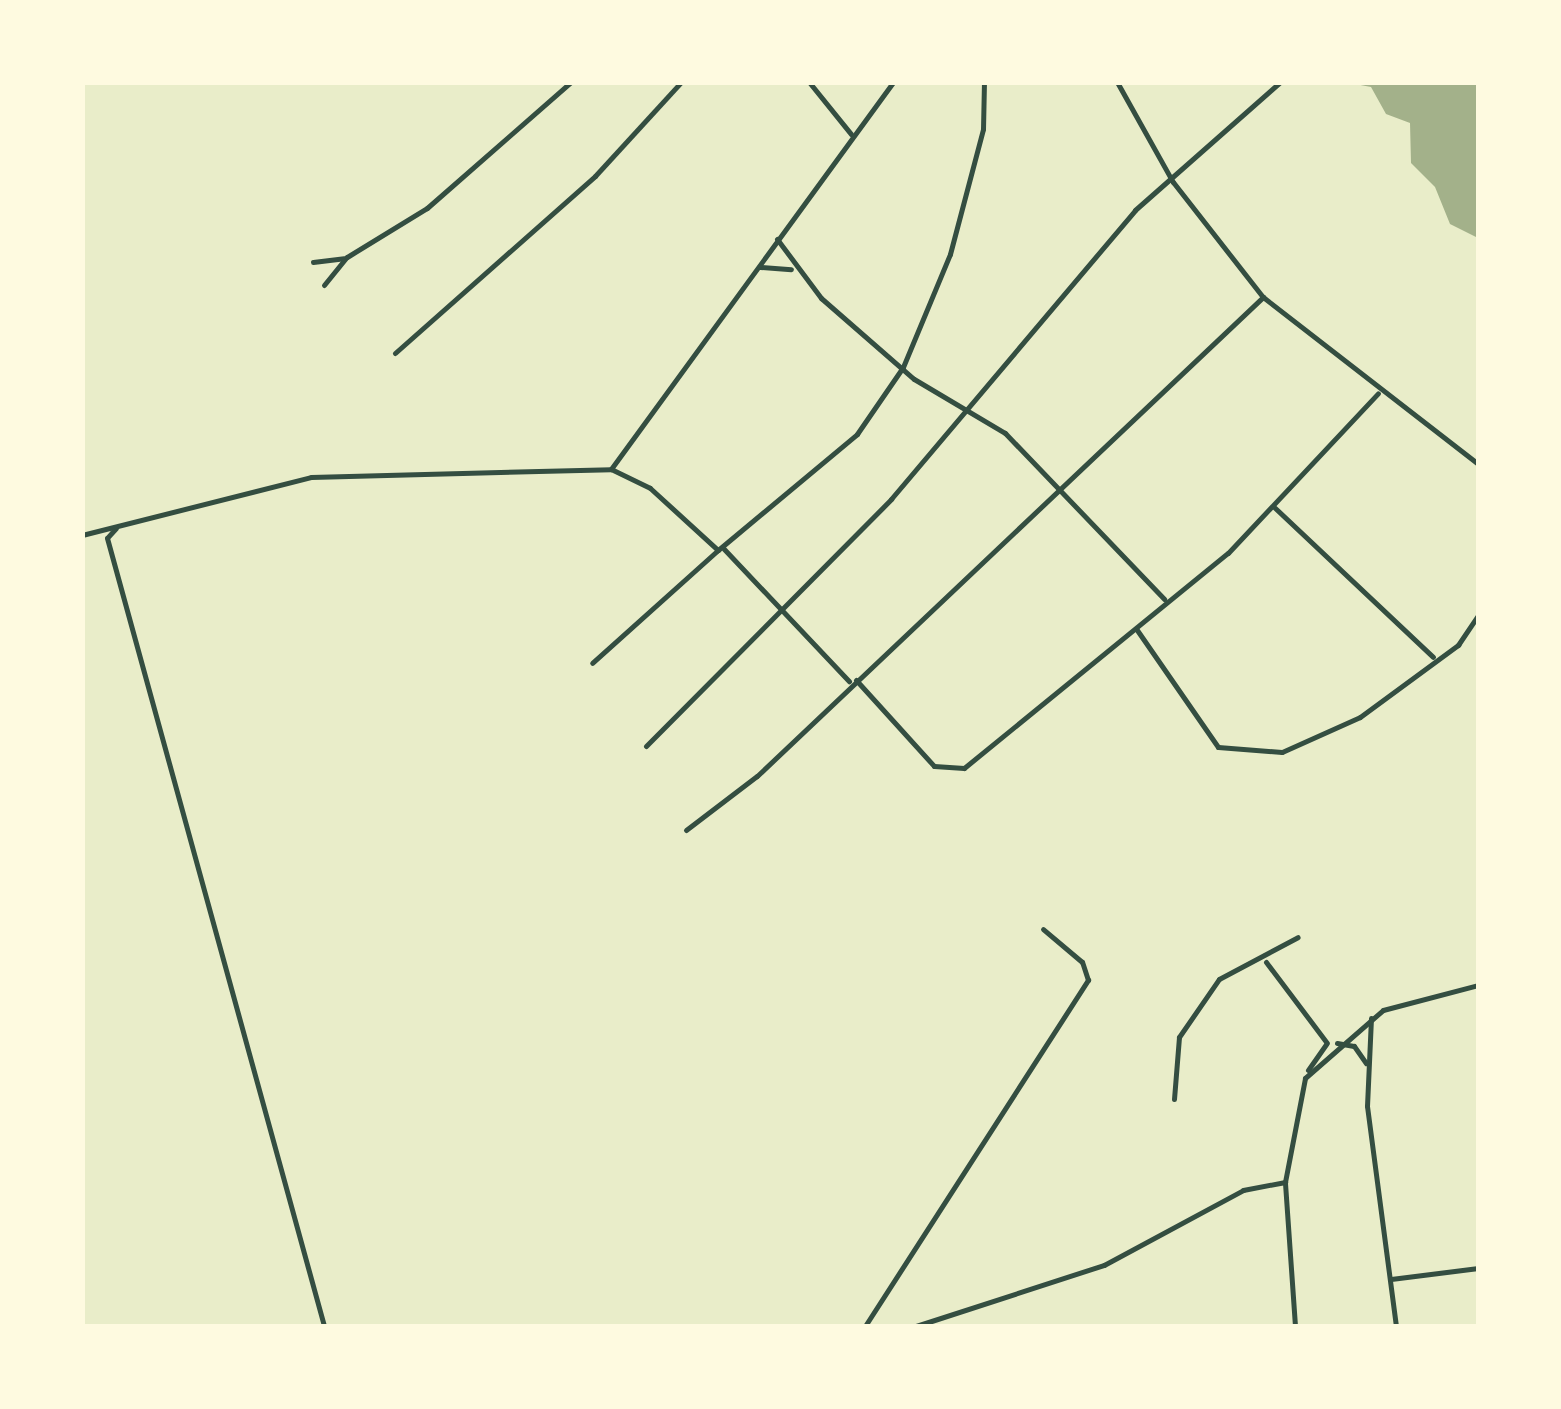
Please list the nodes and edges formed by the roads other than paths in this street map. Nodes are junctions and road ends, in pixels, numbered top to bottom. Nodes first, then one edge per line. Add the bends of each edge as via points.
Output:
1 (571, 82) edge
2 (681, 82) edge
3 (809, 82) edge
4 (892, 82) edge
5 (984, 82) edge
6 (1117, 82) edge
7 (1280, 82) edge
8 (850, 134) junction
9 (1173, 182) junction
10 (776, 239) junction
11 (346, 257) junction
12 (313, 262) dead end
13 (758, 267) junction
14 (791, 269) junction
15 (324, 285) dead end
16 (1263, 297) junction
17 (394, 353) dead end
18 (903, 367) junction
19 (1378, 393) junction
20 (968, 408) junction
21 (1478, 464) edge
22 (611, 469) junction
23 (1061, 494) junction
24 (1275, 508) junction
25 (116, 527) junction
26 (104, 530) junction
27 (82, 535) edge
28 (107, 538) junction
29 (721, 550) junction
30 (1164, 598) junction
31 (782, 612) junction
32 (1478, 614) edge
33 (1136, 630) junction
34 (1432, 658) junction
35 (592, 664) dead end
36 (853, 681) junction
37 (646, 746) dead end
38 (686, 830) dead end
39 (1043, 929) dead end
40 (1298, 938) dead end
41 (1266, 962) junction
42 (1478, 985) edge
43 (1371, 1018) junction
44 (1327, 1043) junction
45 (1337, 1043) junction
46 (1367, 1067) junction
47 (1308, 1073) junction
48 (1174, 1099) dead end
49 (1285, 1182) junction
50 (1478, 1268) edge
51 (1391, 1278) junction
52 (324, 1326) edge
53 (865, 1326) edge
54 (916, 1326) edge
55 (1295, 1326) edge
56 (1396, 1326) edge

1 - 11 street via 427,208
2 - 17 street via 595,176
3 - 8 street
4 - 8 street
5 - 18 street via 980,142 950,254
6 - 9 street
7 - 9 street
8 - 10 street
9 - 16 street
9 - 20 street via 1124,222
10 - 13 street
10 - 14 street
11 - 12 street
11 - 15 street
13 - 14 street
13 - 22 street
14 - 18 street
16 - 19 street
16 - 23 street
18 - 20 street
18 - 29 street via 857,434
19 - 21 street
19 - 24 street
20 - 23 street
20 - 31 street
22 - 25 street via 310,477
22 - 29 street via 650,488
23 - 30 street
23 - 36 street
24 - 30 street
24 - 34 street
25 - 26 street
25 - 28 street
26 - 27 street
26 - 28 street
28 - 52 street
29 - 31 street
29 - 35 street
30 - 33 street
31 - 36 street
31 - 37 street
32 - 34 street via 1458,645
33 - 34 street via 1223,749 1282,752 1319,739
33 - 36 street via 953,773 934,766
36 - 38 street via 757,776
39 - 53 street via 1082,962 1088,980
40 - 41 street via 1275,944
41 - 44 street
41 - 48 street via 1222,975 1185,1028
42 - 43 street
43 - 45 street
43 - 46 street
44 - 45 street
44 - 47 street
45 - 46 street via 1360,1050
45 - 47 street
46 - 51 street
47 - 49 street
49 - 54 street via 1243,1190 1104,1265
49 - 55 street
50 - 51 street
51 - 56 street

